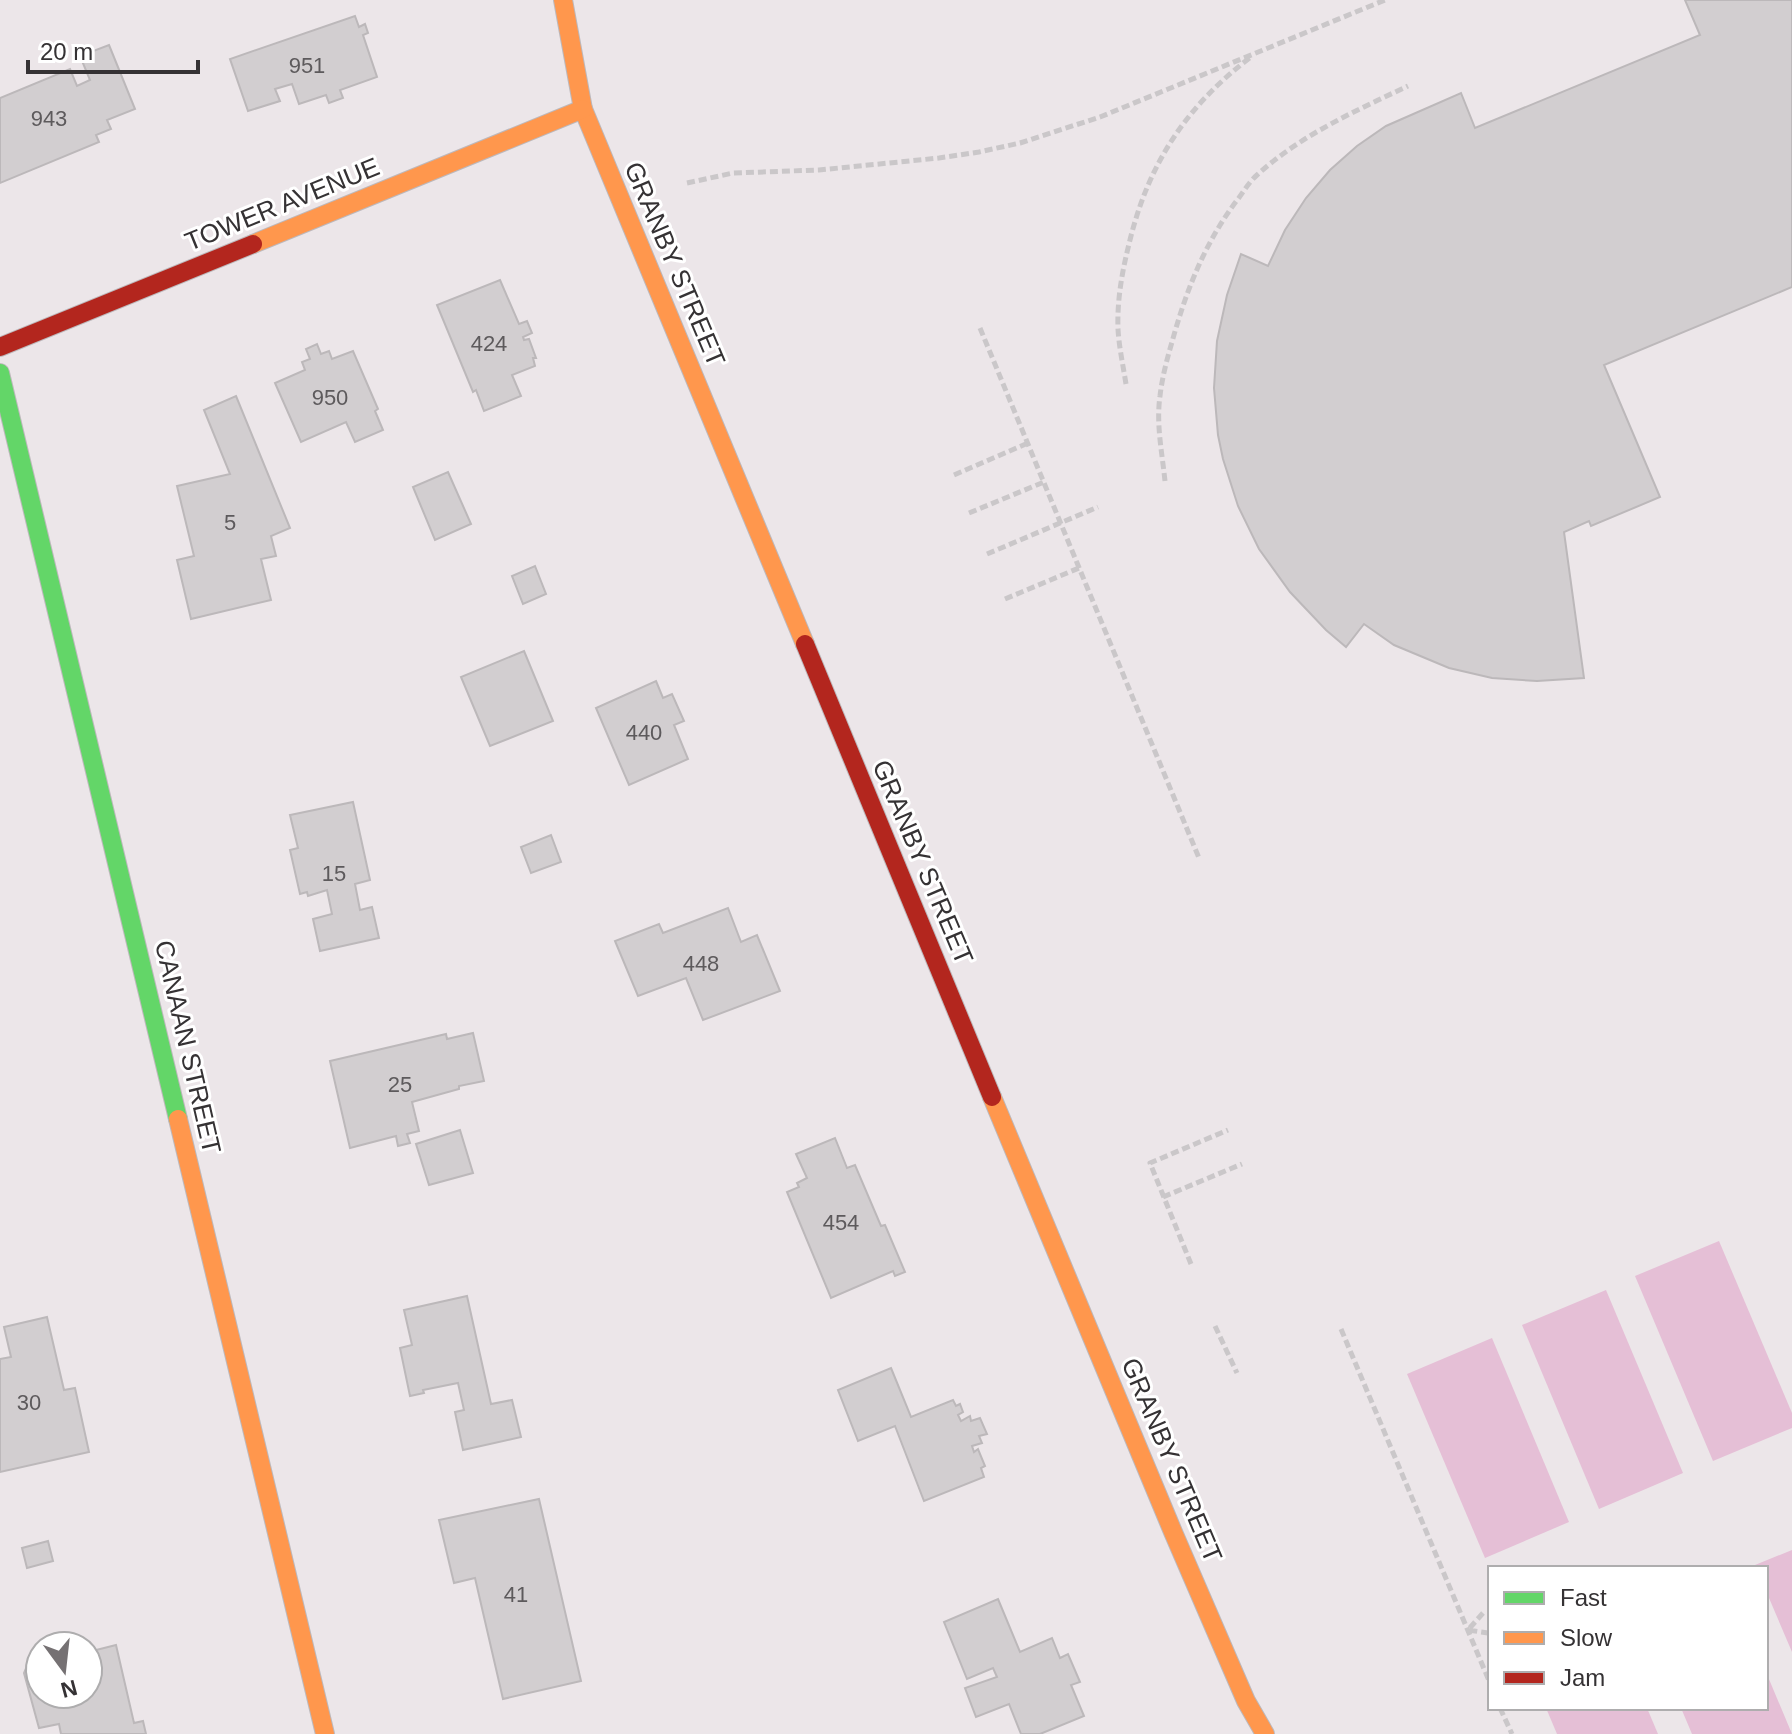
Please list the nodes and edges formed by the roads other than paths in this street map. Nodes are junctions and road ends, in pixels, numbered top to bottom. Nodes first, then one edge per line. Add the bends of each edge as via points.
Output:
1 (563, 0) edge
2 (583, 109) junction
3 (0, 347) edge
4 (0, 373) edge
5 (325, 1734) edge
6 (1265, 1734) edge

1 - 2 main road, GRANBY STREET
2 - 3 main road, TOWER AVENUE
2 - 6 main road, GRANBY STREET via 1173,1532
4 - 5 main road, CANAAN STREET

